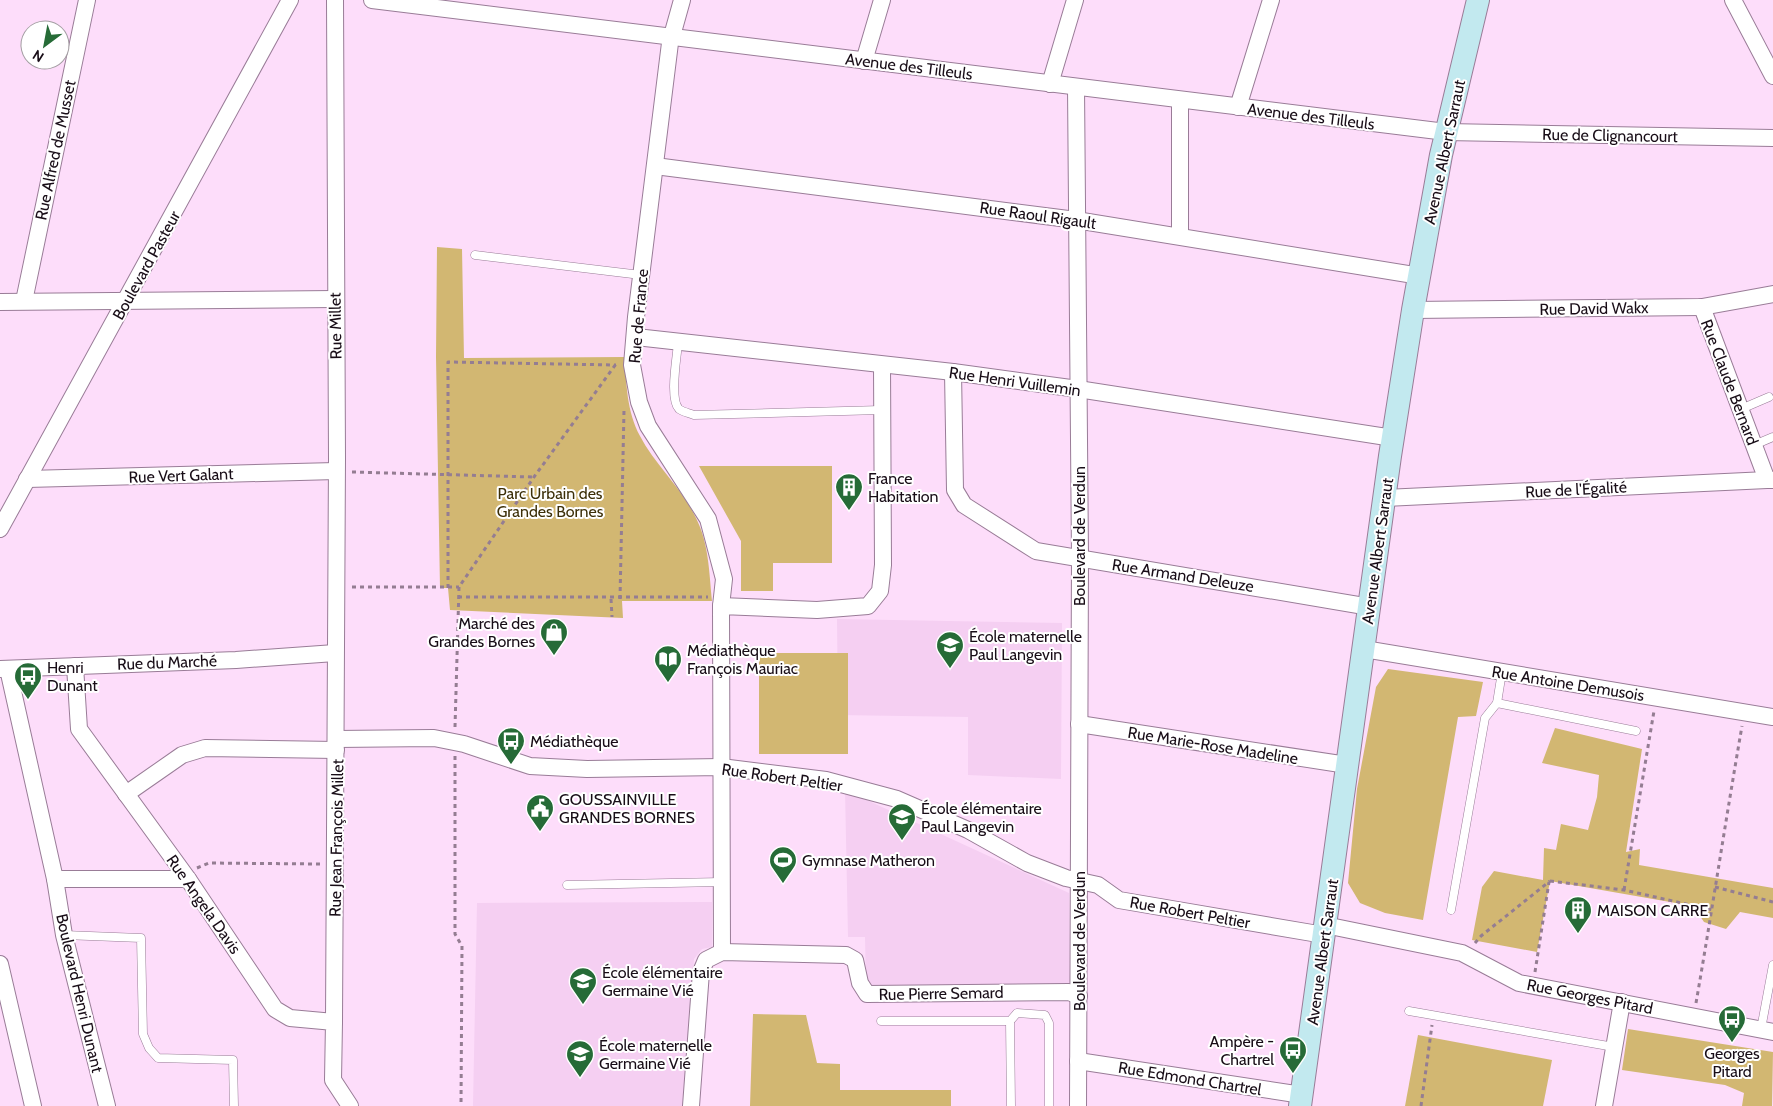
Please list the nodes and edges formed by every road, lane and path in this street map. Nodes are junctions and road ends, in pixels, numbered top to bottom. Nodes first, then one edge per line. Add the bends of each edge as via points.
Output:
1 (86, 0) edge
2 (290, 0) edge
3 (335, 0) edge
4 (372, 0) edge
5 (682, 0) edge
6 (882, 0) edge
7 (1075, 0) edge
8 (1271, 0) edge
9 (1478, 0) edge
10 (1733, 0) edge
11 (487, 7) edge
12 (671, 37) junction
13 (864, 61) junction
14 (1773, 76) edge
15 (1050, 84) junction
16 (1076, 87) junction
17 (1180, 100) junction
18 (1238, 107) junction
19 (1446, 132) junction
20 (1773, 138) edge
21 (655, 166) junction
22 (1076, 220) junction
23 (1180, 236) junction
24 (475, 255) dead end
25 (641, 275) junction
26 (1420, 276) junction
27 (1773, 294) edge
28 (335, 299) junction
29 (24, 301) junction
30 (126, 301) junction
31 (0, 302) edge
32 (1702, 307) junction
33 (1413, 310) junction
34 (636, 337) junction
35 (678, 343) junction
36 (616, 364) junction
37 (627, 365) junction
38 (882, 365) junction
39 (953, 372) junction
40 (1078, 389) junction
41 (1769, 396) dead end
42 (624, 406) dead end
43 (1740, 409) junction
44 (881, 410) junction
45 (1773, 436) edge
46 (1393, 438) junction
47 (1754, 444) junction
48 (336, 471) junction
49 (449, 474) junction
50 (534, 477) junction
51 (27, 479) junction
52 (1770, 480) edge
53 (1385, 498) junction
54 (0, 529) edge
55 (1080, 558) junction
56 (335, 587) junction
57 (459, 587) junction
58 (448, 588) junction
59 (458, 597) junction
60 (611, 598) junction
61 (620, 599) junction
62 (721, 601) junction
63 (1370, 607) junction
64 (612, 617) dead end
65 (1364, 649) junction
66 (335, 653) junction
67 (75, 666) junction
68 (4, 669) edge
69 (1502, 672) junction
70 (1656, 698) junction
71 (1497, 703) junction
72 (1744, 712) junction
73 (1773, 717) edge
74 (1079, 724) junction
75 (1636, 731) dead end
76 (455, 742) junction
77 (336, 744) junction
78 (1347, 765) junction
79 (721, 767) junction
80 (126, 794) junction
81 (335, 864) junction
82 (186, 876) junction
83 (55, 879) junction
84 (1080, 879) junction
85 (722, 882) junction
86 (1550, 882) junction
87 (567, 886) dead end
88 (1715, 887) junction
89 (1624, 890) junction
90 (1773, 902) edge
91 (1452, 910) dead end
92 (1713, 910) junction
93 (1325, 930) junction
94 (64, 935) junction
95 (722, 952) junction
96 (1467, 955) junction
97 (0, 964) edge
98 (1773, 965) edge
99 (1532, 986) junction
100 (1079, 996) junction
101 (1622, 1002) junction
102 (1409, 1011) dead end
103 (1434, 1015) junction
104 (1694, 1016) junction
105 (881, 1021) dead end
106 (1010, 1021) junction
107 (334, 1022) junction
108 (1767, 1031) edge
109 (1614, 1047) junction
110 (1078, 1061) junction
111 (1301, 1101) edge
112 (348, 1105) edge
113 (33, 1106) edge
114 (107, 1106) edge
115 (234, 1106) edge
116 (461, 1106) edge
117 (691, 1106) edge
118 (1011, 1106) edge
119 (1049, 1106) edge
120 (1078, 1106) edge
121 (1421, 1106) edge
122 (1604, 1106) edge

1 - 29 street, Rue Alfred de Musset
2 - 30 street, Boulevard Pasteur
3 - 28 street, Rue Millet
4 - 11 street, Avenue des Tilleuls
5 - 12 street, Rue de France
6 - 13 street
7 - 15 street
8 - 18 street
9 - 19 street, Avenue Albert Sarraut
10 - 14 street
11 - 12 street, Avenue des Tilleuls
12 - 13 street, Avenue des Tilleuls
12 - 21 street, Rue de France
13 - 15 street, Avenue des Tilleuls
15 - 16 street, Avenue des Tilleuls
16 - 17 street, Avenue des Tilleuls
16 - 22 street, Boulevard de Verdun
17 - 18 street, Avenue des Tilleuls
17 - 23 street
18 - 19 street, Avenue des Tilleuls
19 - 20 street, Rue de Clignancourt
19 - 26 street, Avenue Albert Sarraut
21 - 22 street, Rue Raoul Rigault
21 - 25 street, Rue de France
22 - 23 street, Rue Raoul Rigault
22 - 40 street, Boulevard de Verdun
23 - 26 street, Rue Raoul Rigault
24 - 25 lane
25 - 34 street, Rue de France
26 - 33 street, Avenue Albert Sarraut
27 - 32 street, Rue David Wakx
28 - 30 street
28 - 48 street, Rue Millet
29 - 30 street
29 - 31 street
30 - 51 street, Boulevard Pasteur
32 - 33 street, Rue David Wakx
32 - 43 street, Rue Claude Bernard
33 - 46 street, Avenue Albert Sarraut
34 - 35 street, Rue Henri Vuillemin
34 - 37 street, Rue de France
35 - 38 street, Rue Henri Vuillemin
35 - 44 lane via 674,398 678,408 694,415
36 - 37 path
36 - 37 path via 621,357
36 - 49 path via 448,362
36 - 50 path
37 - 62 street, Rue de France via 648,426 708,519 724,579
38 - 39 street, Rue Henri Vuillemin
38 - 44 street
39 - 40 street, Rue Henri Vuillemin
39 - 55 street, Rue Armand Deleuze via 955,490 964,505 1036,551
40 - 46 street, Rue Henri Vuillemin
40 - 55 street, Boulevard de Verdun
41 - 43 lane
42 - 61 path
43 - 47 street, Rue Claude Bernard
44 - 62 street via 883,565 880,591 868,606 817,610
45 - 47 lane
46 - 53 street, Avenue Albert Sarraut
47 - 52 street, Rue Claude Bernard
48 - 49 path
48 - 51 street, Rue Vert Galant
48 - 56 street, Rue Millet
49 - 50 path
49 - 58 path
50 - 57 path
51 - 54 street, Boulevard Pasteur
52 - 53 street, Rue de l'Égalité
53 - 63 street, Avenue Albert Sarraut
55 - 63 street, Rue Armand Deleuze
55 - 74 street, Boulevard de Verdun
56 - 58 path
56 - 66 street, Rue Millet
57 - 58 path
57 - 59 path
59 - 60 path
59 - 76 path
60 - 61 path
60 - 64 path
61 - 62 path
62 - 79 street
63 - 65 street, Avenue Albert Sarraut
65 - 69 street, Rue Antoine Demusois
65 - 78 street, Avenue Albert Sarraut
66 - 67 street, Rue du Marché
66 - 77 street, Rue Jean François Millet
67 - 68 street, Rue du Marché
67 - 80 street, Rue Angela Davis via 79,729
68 - 83 street, Boulevard Henri Dunant
69 - 70 street, Rue Antoine Demusois
69 - 71 lane
70 - 72 street, Rue Antoine Demusois
70 - 89 path
71 - 75 lane
71 - 91 lane via 1486,718
72 - 73 street, Rue Antoine Demusois
72 - 88 path
74 - 78 street, Rue Marie-Rose Madeline
74 - 84 street, Boulevard de Verdun
76 - 77 street, Rue Robert Peltier via 434,738
76 - 79 street, Rue Robert Peltier via 530,766 587,769
76 - 116 path via 455,934 462,946
77 - 80 street via 205,748 182,756
77 - 81 street, Rue Jean François Millet
78 - 93 street, Avenue Albert Sarraut
79 - 84 street, Rue Robert Peltier via 826,780 897,800 968,830 1027,864 1066,878
79 - 85 street
80 - 82 street, Rue Angela Davis
81 - 82 path via 209,863
81 - 107 street, Rue Jean François Millet
82 - 83 street
82 - 107 street, Rue Angela Davis via 275,1009 290,1018
83 - 94 street, Boulevard Henri Dunant
84 - 93 street, Rue Robert Peltier via 1098,885 1119,900
84 - 100 street, Boulevard de Verdun
85 - 87 lane
85 - 95 street
86 - 89 path
86 - 96 path via 1481,936
86 - 99 path
88 - 90 path
88 - 92 path
89 - 92 path
92 - 104 path
93 - 96 street, Rue Georges Pitard via 1444,947
93 - 111 street, Avenue Albert Sarraut
94 - 114 street, Boulevard Henri Dunant
94 - 115 lane via 141,938 143,1034 148,1048 158,1058 233,1060
95 - 100 street, Rue Pierre Semard via 846,955 854,960 860,983 867,994 1069,992
95 - 117 street via 706,960 701,972
96 - 99 street, Rue Georges Pitard via 1519,983
97 - 113 street
98 - 108 lane
99 - 101 street, Rue Georges Pitard
100 - 110 street, Boulevard de Verdun
101 - 104 street, Rue Georges Pitard
101 - 109 street
102 - 103 lane
103 - 109 lane
103 - 121 path
104 - 108 street, Rue Georges Pitard
105 - 106 lane
106 - 118 lane
106 - 119 lane via 1018,1013 1045,1015 1049,1023
107 - 112 street via 333,1080
109 - 122 street
110 - 111 street, Rue Edmond Chartrel
110 - 120 street, Boulevard de Verdun

